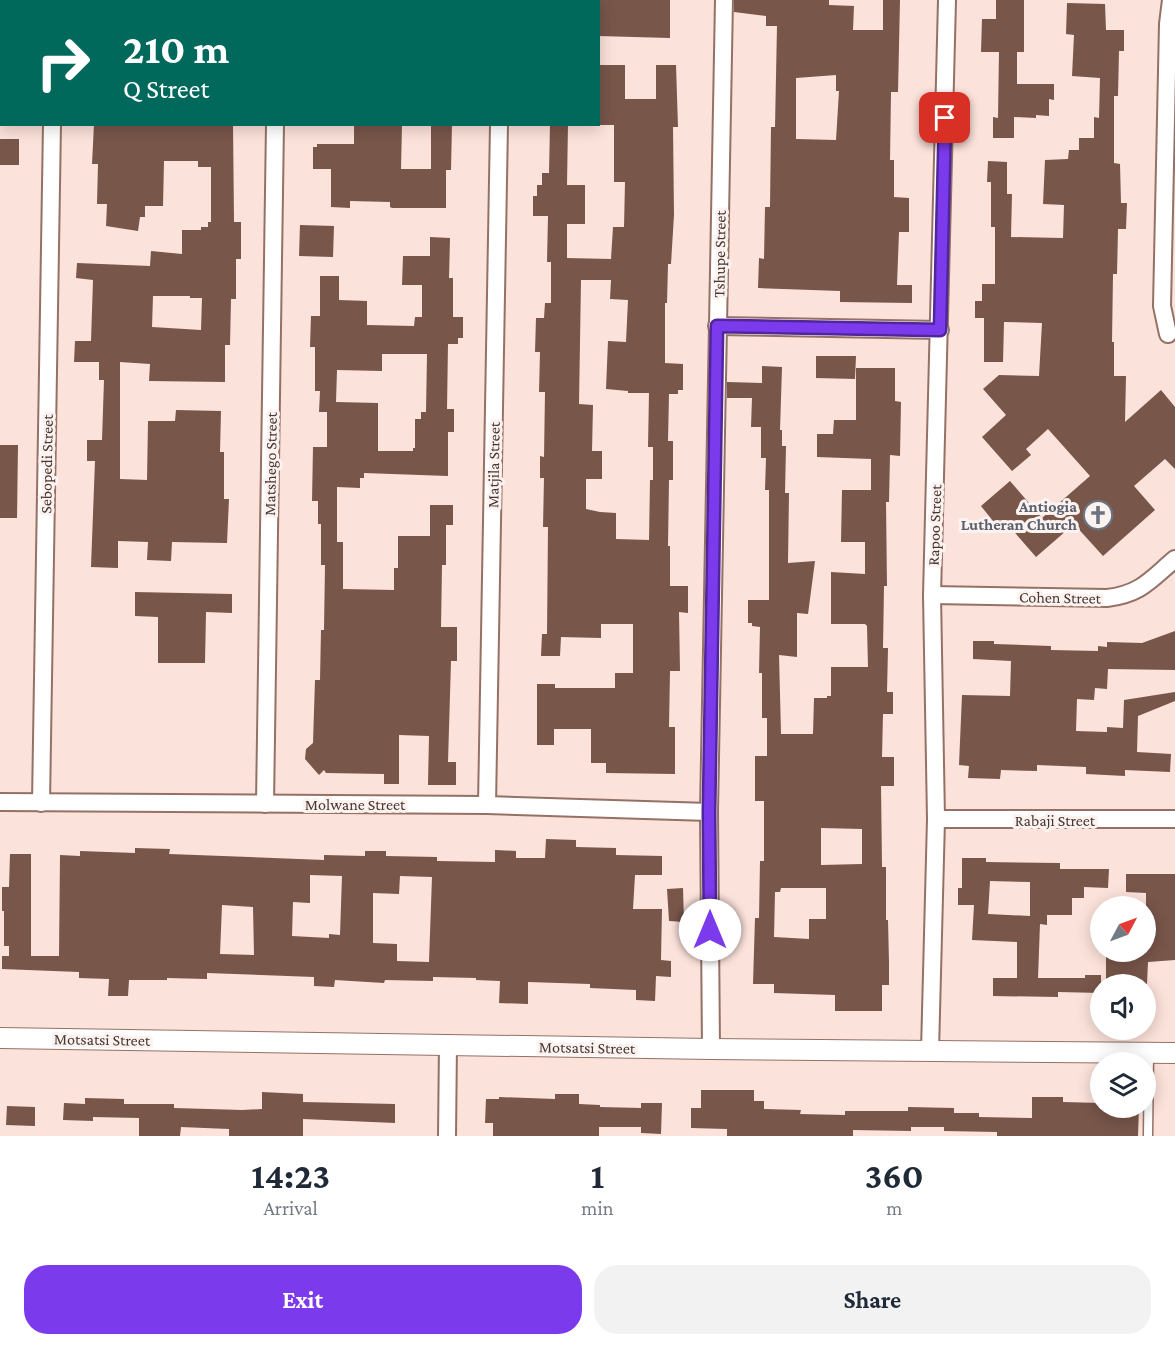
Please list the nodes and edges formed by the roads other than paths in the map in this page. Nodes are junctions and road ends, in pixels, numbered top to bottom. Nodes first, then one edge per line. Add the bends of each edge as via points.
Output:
1 (724, 0) edge
2 (947, 0) edge
3 (1171, 0) edge
4 (52, 126) edge
5 (275, 126) edge
6 (499, 126) edge
7 (717, 326) junction
8 (940, 330) junction
9 (1168, 334) dead end
10 (1175, 558) edge
11 (932, 595) junction
12 (0, 802) edge
13 (40, 803) junction
14 (265, 804) junction
15 (487, 805) junction
16 (709, 812) junction
17 (936, 819) junction
18 (1175, 819) edge
19 (0, 1038) edge
20 (448, 1044) junction
21 (711, 1049) junction
22 (930, 1051) junction
23 (1149, 1052) edge
24 (1156, 1052) edge
25 (1175, 1053) edge
26 (1148, 1118) edge
27 (447, 1136) edge
28 (1148, 1136) edge

1 - 7 street, Tshupe Street
2 - 8 street, Rapoo Street
3 - 9 street via 1162,306
4 - 13 street, Sebopedi Street
5 - 14 street, Matshego Street
6 - 15 street, Matjila Street
7 - 8 street
7 - 16 street, Tshupe Street
8 - 11 street, Rapoo Street
10 - 11 street, Cohen Street via 1136,592 1123,596
11 - 17 street, Rapoo Street
12 - 13 street, Molwane Street
13 - 14 street, Molwane Street
14 - 15 street, Molwane Street
15 - 16 street, Molwane Street
16 - 21 street, Tshupe Street
17 - 18 street, Rabaji Street
17 - 22 street, Rapoo Street
19 - 20 street, Motsatsi Street
20 - 21 street, Motsatsi Street
20 - 27 street
21 - 22 street, Motsatsi Street
22 - 23 street, Motsatsi Street
24 - 25 street, Motsatsi Street
26 - 28 lane

